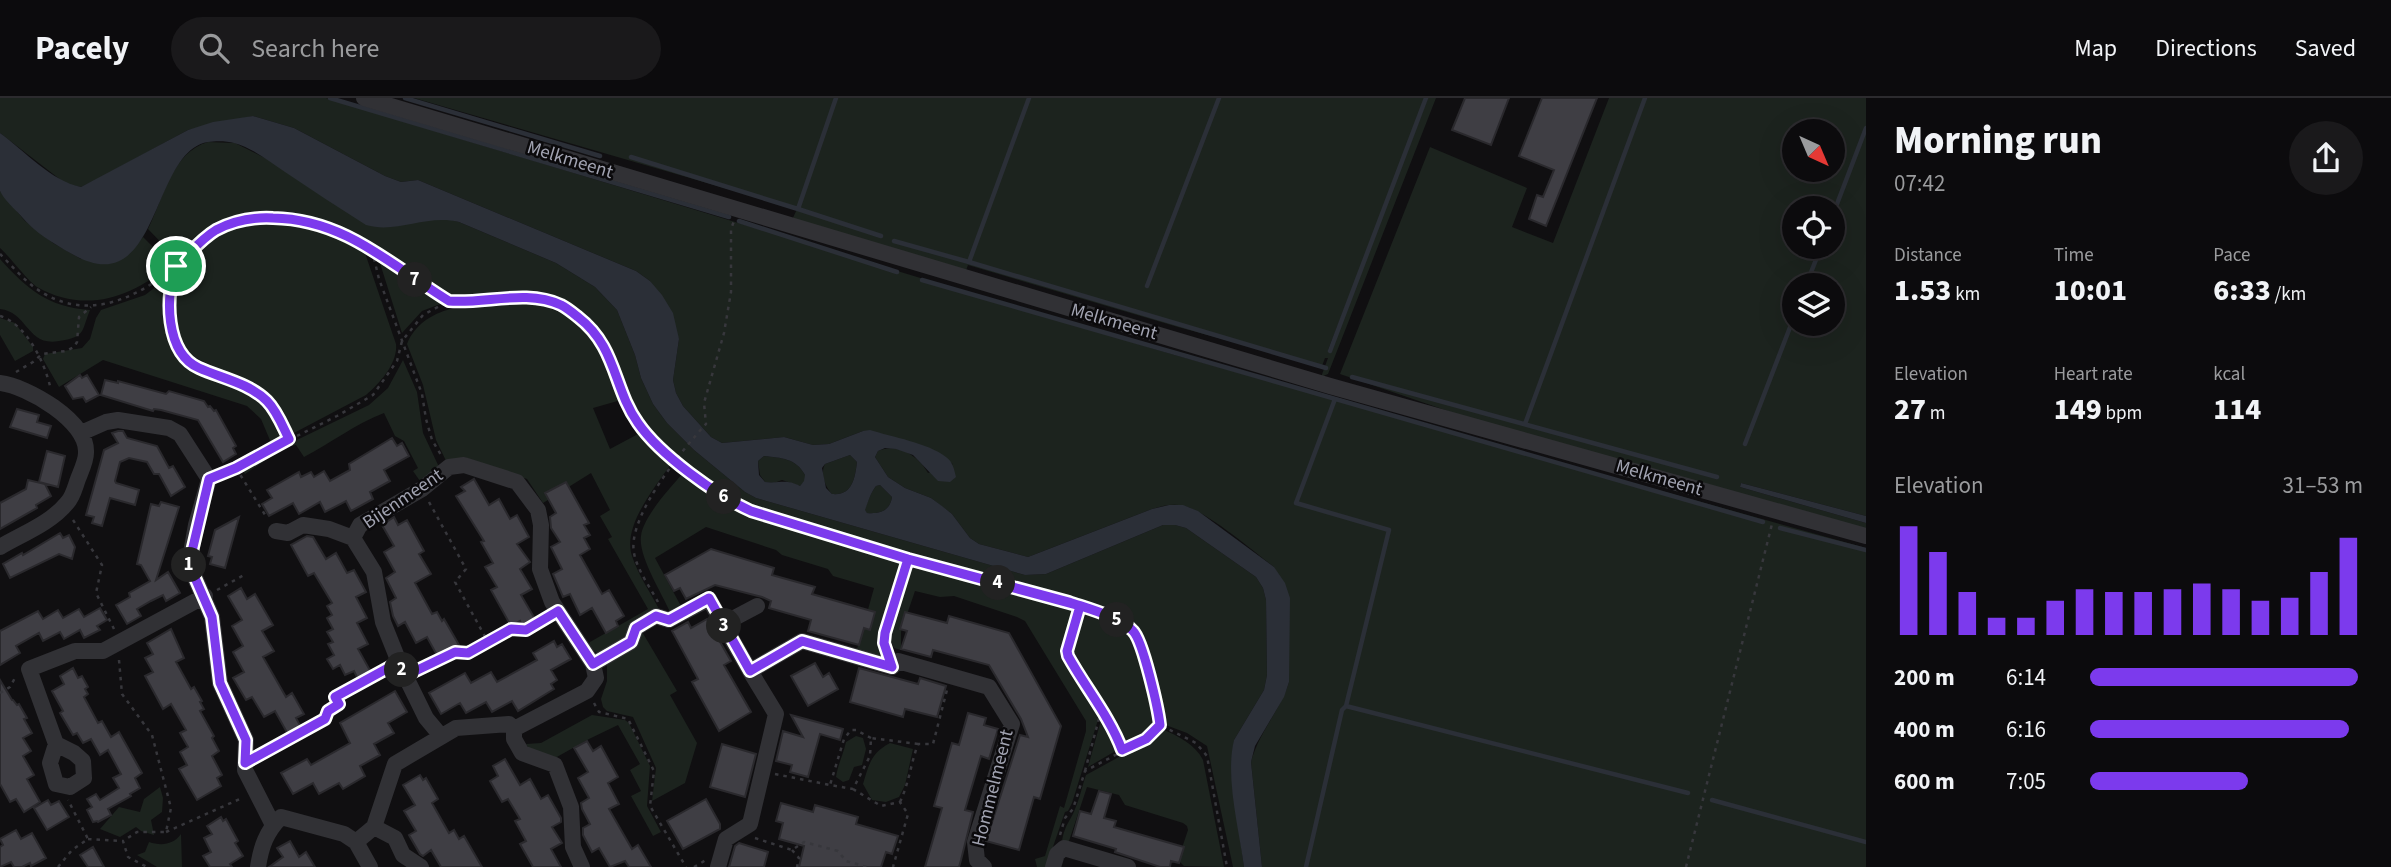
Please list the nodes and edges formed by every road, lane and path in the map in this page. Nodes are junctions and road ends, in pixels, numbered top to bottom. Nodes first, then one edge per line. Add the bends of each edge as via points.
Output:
1 (364, 98) edge
2 (737, 211) junction
3 (372, 250) junction
4 (0, 254) edge
5 (176, 266) junction
6 (449, 301) junction
7 (91, 307) junction
8 (0, 316) edge
9 (402, 341) junction
10 (38, 358) junction
11 (7, 383) edge
12 (47, 403) junction
13 (81, 433) junction
14 (289, 439) junction
15 (676, 460) junction
16 (449, 467) junction
17 (236, 468) junction
18 (209, 479) junction
19 (422, 489) junction
20 (64, 507) junction
21 (1771, 527) dead end
22 (276, 531) joint
23 (1866, 536) edge
24 (353, 538) junction
25 (0, 547) edge
26 (908, 559) junction
27 (244, 575) dead end
28 (205, 596) junction
29 (757, 606) dead end
30 (1080, 606) junction
31 (558, 611) junction
32 (669, 620) junction
33 (723, 624) junction
34 (488, 642) junction
35 (118, 643) junction
36 (593, 664) junction
37 (892, 667) junction
38 (30, 668) junction
39 (402, 669) junction
40 (750, 671) junction
41 (951, 676) junction
42 (587, 691) junction
43 (0, 693) edge
44 (1101, 710) junction
45 (1160, 725) junction
46 (514, 729) junction
47 (441, 736) junction
48 (871, 738) junction
49 (56, 744) junction
50 (918, 744) junction
51 (1122, 750) junction
52 (245, 763) junction
53 (761, 771) junction
54 (1086, 771) junction
55 (60, 785) junction
56 (830, 785) junction
57 (853, 789) junction
58 (256, 792) junction
59 (900, 802) junction
60 (273, 825) junction
61 (374, 827) junction
62 (166, 832) junction
63 (734, 832) junction
64 (89, 839) junction
65 (123, 841) junction
66 (356, 842) junction
67 (1063, 848) junction
68 (792, 850) junction
69 (1107, 864) edge
70 (58, 867) edge
71 (147, 867) edge
72 (258, 867) edge
73 (370, 867) edge
74 (421, 867) edge
75 (582, 867) edge
76 (686, 867) edge
77 (718, 867) edge
78 (797, 867) edge
79 (867, 867) edge
80 (893, 867) edge
81 (984, 867) edge
82 (1053, 867) edge
83 (1128, 867) edge
84 (1227, 867) edge
85 (1686, 867) edge

1 - 2 street, Melkmeent
2 - 15 path via 731,229 731,292 704,403 706,424
2 - 23 street, Melkmeent via 1330,386
3 - 5 path via 329,227 295,218 264,218 242,220 217,230
3 - 6 path
3 - 9 path
4 - 7 path via 50,297
5 - 7 path via 124,298
5 - 14 path via 168,294 173,333 182,354 197,367 232,380 267,401
6 - 9 path via 423,315
6 - 15 path via 544,299 563,306 589,326 617,374 632,415
7 - 10 path via 79,317 74,347
8 - 10 path via 21,328
9 - 14 path via 397,362 373,395
9 - 16 path via 422,394 432,440
10 - 11 path via 15,372
10 - 12 path via 50,388
11 - 12 street
12 - 13 street
13 - 18 street via 118,420 169,428 180,434
13 - 20 street via 87,452
14 - 17 path
15 - 26 path via 727,500 751,511
15 - 32 path via 632,539 638,564
16 - 19 street, Bijenmeent
16 - 31 street, Bijenmeent via 464,465 517,482 538,510 540,569
17 - 18 path
17 - 22 path
18 - 28 street via 189,564
19 - 24 street, Bijenmeent via 360,525
19 - 34 path via 466,569 455,582
20 - 25 street
20 - 35 path via 102,565 96,593
21 - 85 path
22 - 24 street, Bijenmeent via 288,533 303,525
24 - 39 street, Bijenmeent via 374,572 383,622
26 - 30 path
26 - 37 path via 885,633
27 - 28 path
28 - 35 street
28 - 52 street via 220,683 246,740
29 - 33 street
30 - 44 path via 1067,651
30 - 45 path via 1120,621 1139,639
31 - 34 path via 526,630 511,629
31 - 36 street, Bijenmeent
32 - 33 street via 709,598
32 - 36 street via 656,616 636,628 631,642
33 - 40 street
34 - 39 path via 468,653 455,652
35 - 38 street via 103,651 75,651
35 - 62 path via 122,694 152,736 171,808
36 - 42 street via 596,678
37 - 40 street, Hommelmeent via 802,641
37 - 41 street, Hommelmeent via 898,661
38 - 43 path
38 - 49 street
39 - 47 street, Bijenmeent via 426,718
39 - 52 path via 335,697 339,704 325,719
40 - 53 street via 776,714
41 - 50 path via 933,744
41 - 81 street, Hommelmeent via 989,687 1012,724 975,842 977,860
42 - 46 street
42 - 76 path via 599,712 628,719 654,771 650,806
44 - 51 path
44 - 54 path
45 - 51 path via 1146,739
45 - 84 path via 1196,743 1206,756
46 - 47 street via 509,724 456,728
46 - 75 street via 522,753 555,765 571,807 573,847
47 - 61 street via 395,764
48 - 50 path
48 - 56 path via 851,730 844,738
48 - 57 path via 870,756
49 - 55 street via 50,763
49 - 55 street via 83,761 83,778 70,787
50 - 59 path
51 - 54 path
52 - 58 street
53 - 56 path
53 - 63 street via 750,824
54 - 67 path via 1061,829
55 - 64 path
56 - 57 path
57 - 59 path via 881,806
58 - 60 street
58 - 62 path
59 - 80 path via 908,814
60 - 66 street via 281,817 344,834
60 - 72 street via 262,842
61 - 66 street
61 - 74 street via 395,838 403,855
62 - 65 path via 137,832
63 - 68 path
63 - 77 street via 726,839
64 - 65 path
64 - 70 path
65 - 71 path via 128,857
66 - 73 street
67 - 69 street
67 - 82 street
68 - 78 path via 799,858
68 - 79 path via 804,842 838,851 846,861
69 - 83 street

